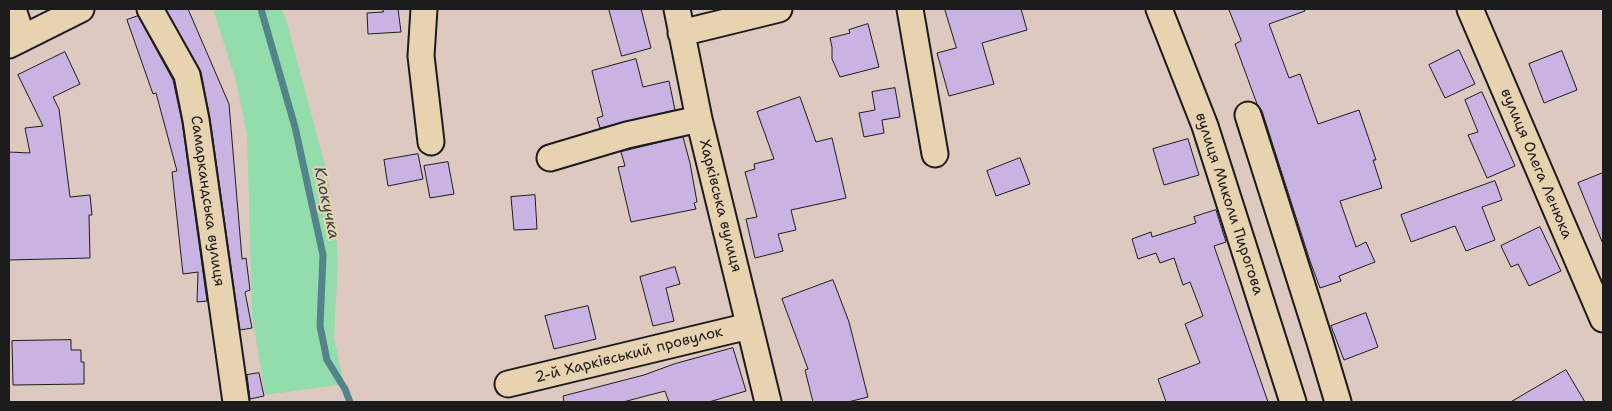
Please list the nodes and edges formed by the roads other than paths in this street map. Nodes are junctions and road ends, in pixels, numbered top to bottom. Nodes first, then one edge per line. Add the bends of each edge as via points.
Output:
1 (13, 9) edge
2 (81, 9) edge
3 (150, 9) edge
4 (424, 9) edge
5 (677, 9) edge
6 (779, 9) edge
7 (910, 9) edge
8 (1159, 9) edge
9 (1470, 9) edge
10 (681, 33) junction
11 (16, 41) edge
12 (1248, 115) dead end
13 (698, 118) junction
14 (431, 142) dead end
15 (935, 154) dead end
16 (550, 158) dead end
17 (1603, 319) edge
18 (749, 326) junction
19 (508, 384) dead end
20 (236, 402) edge
21 (768, 402) edge
22 (1293, 402) edge
23 (1338, 402) edge

1 - 11 street
2 - 11 street
3 - 20 street, Самаркандська вулиця via 187,75
4 - 14 street via 421,56
5 - 10 street, Харківська вулиця
6 - 10 street
7 - 15 street
8 - 22 street, вулиця Миколи Пирогова via 1205,126
9 - 17 street, вулиця Олега Ленюка
10 - 13 street, Харківська вулиця
12 - 23 street
13 - 16 street
13 - 18 street, Харківська вулиця
18 - 19 street, 2-й Харківський провулок
18 - 21 street, Харківська вулиця

